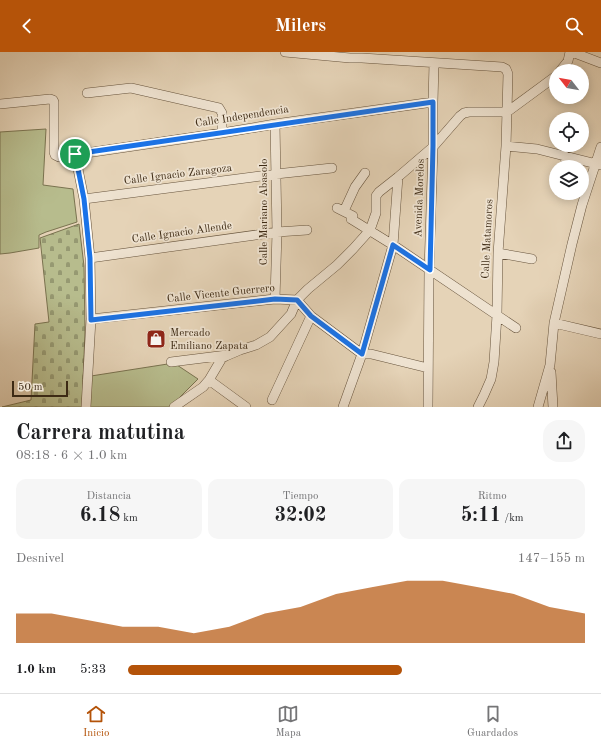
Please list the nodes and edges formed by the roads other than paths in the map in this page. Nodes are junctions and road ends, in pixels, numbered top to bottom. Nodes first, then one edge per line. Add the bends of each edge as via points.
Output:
1 (284, 52) edge
2 (571, 52) edge
3 (350, 54) edge
4 (434, 63) junction
5 (601, 63) edge
6 (566, 64) edge
7 (549, 81) edge
8 (87, 93) dead end
9 (433, 102) junction
10 (0, 104) edge
11 (507, 112) junction
12 (275, 124) junction
13 (222, 133) junction
14 (433, 146) junction
15 (506, 146) junction
16 (601, 147) edge
17 (75, 154) junction
18 (564, 155) junction
19 (566, 160) edge
20 (598, 164) edge
21 (332, 168) dead end
22 (365, 173) dead end
23 (276, 174) junction
24 (398, 177) junction
25 (84, 199) junction
26 (580, 200) edge
27 (582, 205) junction
28 (307, 230) dead end
29 (370, 230) junction
30 (277, 232) junction
31 (393, 245) junction
32 (498, 253) junction
33 (90, 258) junction
34 (532, 258) dead end
35 (430, 270) junction
36 (275, 299) junction
37 (297, 300) junction
38 (498, 315) junction
39 (311, 316) junction
40 (91, 320) junction
41 (554, 323) junction
42 (516, 328) dead end
43 (601, 334) edge
44 (362, 354) junction
45 (227, 355) junction
46 (171, 362) dead end
47 (550, 365) junction
48 (428, 368) junction
49 (209, 380) junction
50 (272, 400) dead end
51 (86, 407) edge
52 (174, 407) edge
53 (246, 407) edge
54 (343, 407) edge
55 (428, 407) edge
56 (478, 407) edge
57 (538, 407) edge
58 (553, 407) edge

1 - 3 street
2 - 5 street
2 - 6 street
3 - 4 street via 362,58
4 - 9 street, Avenida Morelos
4 - 11 street, Calle Matamoros via 506,69
7 - 11 street
8 - 13 street via 131,88 219,108 222,113
9 - 12 street, Calle Independencia
9 - 14 street, Avenida Morelos
10 - 17 street, Calle Independencia via 53,100 55,155 59,157
11 - 14 street via 464,113
11 - 15 street, Calle Matamoros
12 - 13 street, Calle Independencia
12 - 23 street, Calle Mariano Abasolo
13 - 17 street, Calle Independencia
14 - 24 street
14 - 35 street, Avenida Morelos
15 - 18 street
15 - 32 street, Calle Matamoros
16 - 20 street
17 - 25 street
18 - 19 street
18 - 20 street
20 - 27 street
21 - 23 street, Calle Ignacio Zaragoza
22 - 29 street via 340,209
23 - 25 street, Calle Ignacio Zaragoza
23 - 30 street, Calle Mariano Abasolo
24 - 29 street via 376,196 376,212
24 - 31 street
25 - 33 street
26 - 27 street
27 - 41 street
28 - 30 street, Calle Ignacio Allende
29 - 31 street
29 - 37 street via 337,265
30 - 33 street, Calle Ignacio Allende
30 - 36 street, Calle Mariano Abasolo
31 - 35 street
31 - 44 street
32 - 34 street
32 - 38 street, Calle Matamoros
33 - 40 street
35 - 38 street
35 - 48 street, Avenida Morelos
36 - 37 street, Calle Vicente Guerrero
36 - 40 street, Calle Vicente Guerrero
37 - 39 street
37 - 45 street via 291,314 270,337
38 - 42 street
38 - 56 street, Calle Matamoros via 491,379
39 - 44 street
39 - 50 street
40 - 51 street
41 - 43 street
41 - 47 street
44 - 48 street via 372,354
44 - 54 street
45 - 46 street
45 - 49 street via 219,362
47 - 57 street
47 - 58 street
48 - 55 street, Avenida Morelos
49 - 52 street
49 - 53 street

